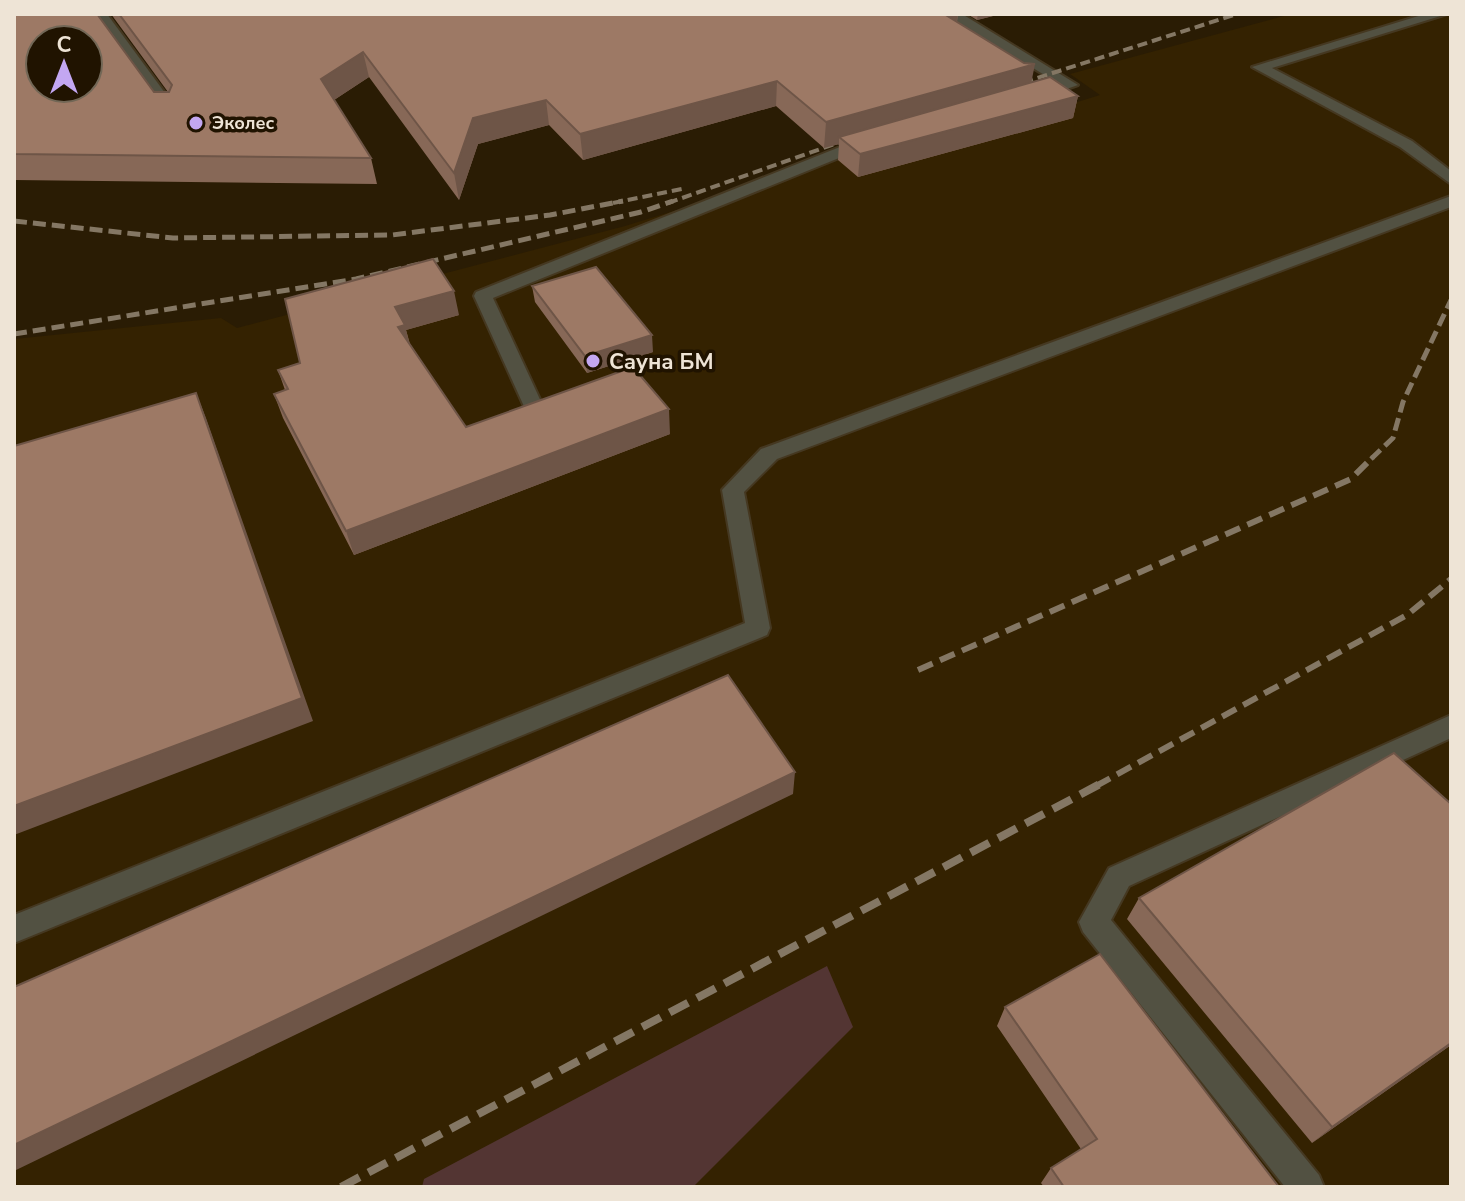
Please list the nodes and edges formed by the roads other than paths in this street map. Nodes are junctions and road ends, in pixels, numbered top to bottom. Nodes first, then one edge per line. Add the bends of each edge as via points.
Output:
1 (100, 14) edge
2 (952, 14) edge
3 (1440, 14) edge
4 (1012, 101) edge
5 (171, 112) edge
6 (894, 134) edge
7 (1451, 156) edge
8 (1430, 163) junction
9 (1451, 179) edge
10 (1451, 201) edge
11 (534, 408) edge
12 (1451, 726) edge
13 (14, 929) edge
14 (1307, 1187) edge

1 - 5 lane
2 - 4 lane via 1071,85
3 - 8 lane via 1259,67 1406,144
6 - 11 lane via 850,146 483,296
7 - 8 lane
8 - 9 lane
10 - 13 lane via 769,454 733,490 758,628
12 - 14 lane via 1119,877 1094,922

